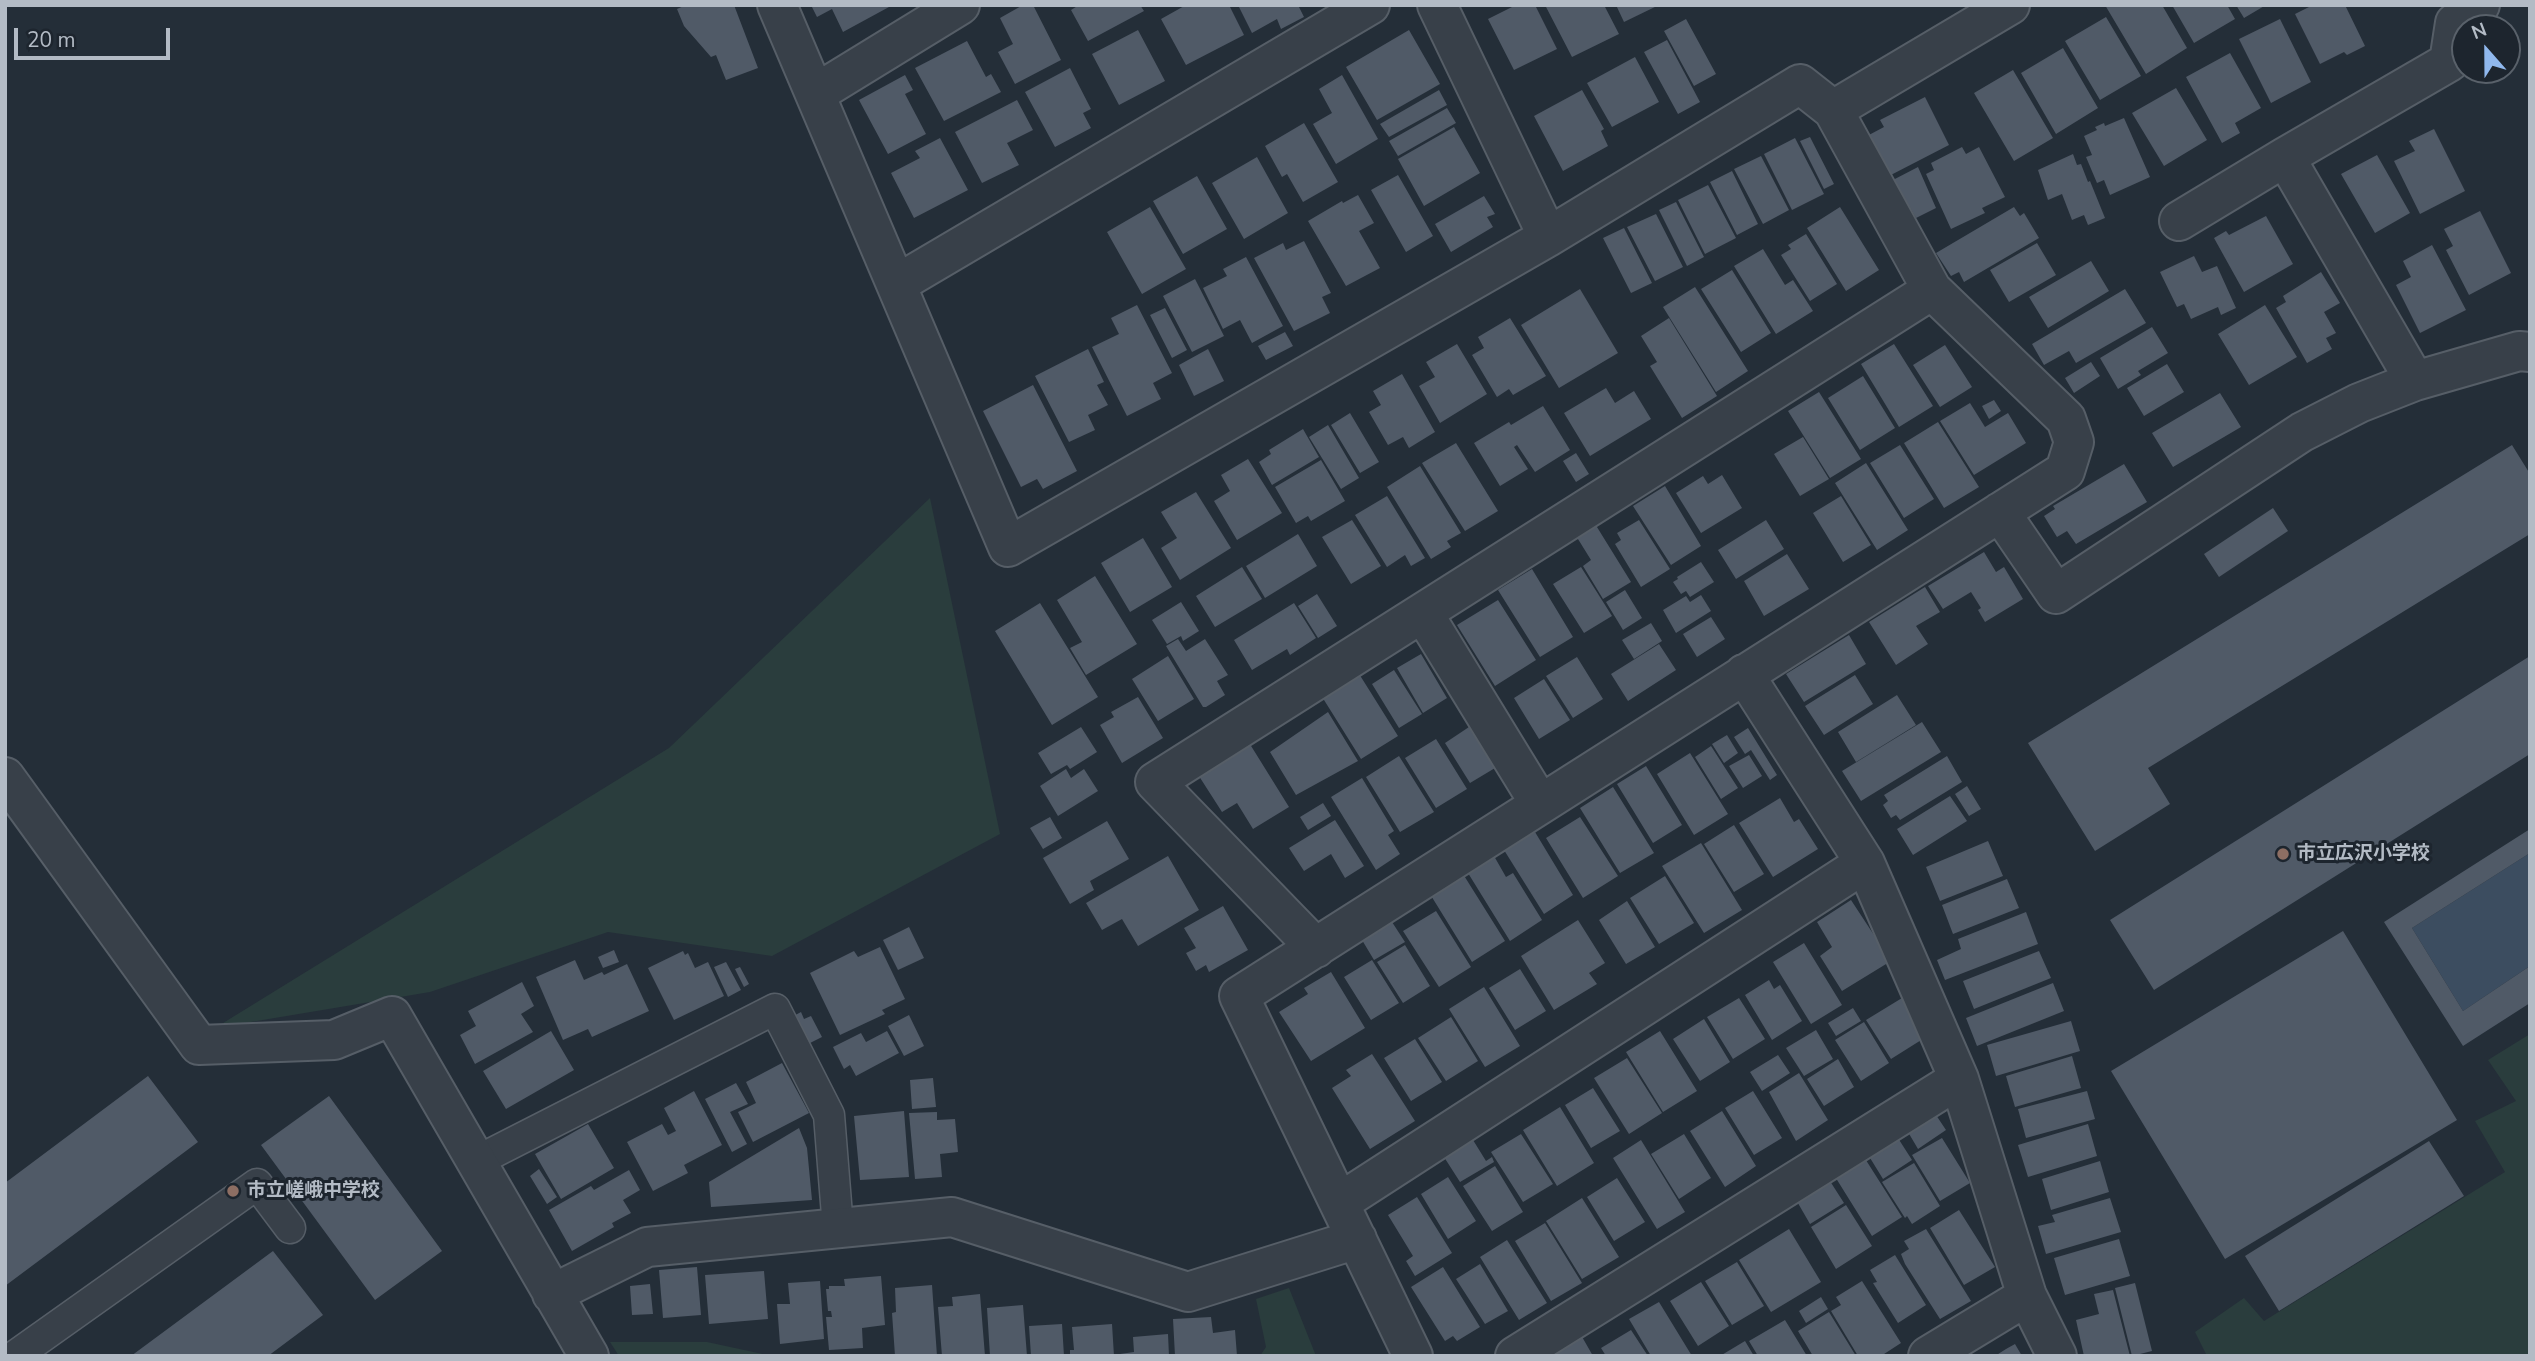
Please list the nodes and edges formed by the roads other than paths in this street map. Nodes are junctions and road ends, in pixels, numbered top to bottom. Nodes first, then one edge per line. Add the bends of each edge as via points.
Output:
1 (777, 5) edge
2 (960, 5) edge
3 (1370, 5) edge
4 (1437, 5) edge
5 (2010, 5) edge
6 (2480, 5) edge
7 (816, 94) junction
8 (1833, 110) junction
9 (2285, 157) junction
10 (2179, 221) dead end
11 (1548, 237) junction
12 (897, 284) junction
13 (1932, 290) junction
14 (2530, 352) edge
15 (2415, 381) junction
16 (2000, 512) junction
17 (1423, 613) junction
18 (1744, 674) junction
19 (5, 777) edge
20 (1540, 804) junction
21 (1866, 863) junction
22 (1315, 948) junction
23 (1959, 1079) junction
24 (475, 1162) junction
25 (1339, 1203) junction
26 (290, 1228) dead end
27 (838, 1228) junction
28 (1357, 1238) junction
29 (552, 1294) junction
30 (2027, 1296) junction
31 (15, 1356) edge
32 (589, 1356) edge
33 (1413, 1356) edge
34 (1515, 1356) edge
35 (1928, 1356) edge
36 (2057, 1356) edge

1 - 7 street
2 - 7 street
3 - 12 street
4 - 11 street
5 - 8 street
6 - 9 street via 2455,23 2449,62
7 - 12 street
8 - 11 street via 1800,84
8 - 13 street
9 - 10 street
9 - 15 street
11 - 12 street via 1008,547
13 - 16 street via 2066,419 2074,442 2065,471
13 - 17 street
14 - 15 street via 2519,351
15 - 16 street via 2302,432 2056,594
16 - 18 street
17 - 20 street
17 - 22 street via 1155,782
18 - 20 street
18 - 21 street
19 - 24 street via 199,1045 334,1040 392,1016
20 - 22 street
21 - 23 street
21 - 25 street
22 - 25 street via 1239,996
23 - 30 street
23 - 34 street
24 - 27 lane via 775,1009 829,1115
24 - 29 street
25 - 28 street
26 - 31 lane via 257,1184
27 - 28 street via 952,1217 1188,1292
27 - 29 street via 648,1247
28 - 33 street
29 - 32 street
30 - 35 street
30 - 36 street

